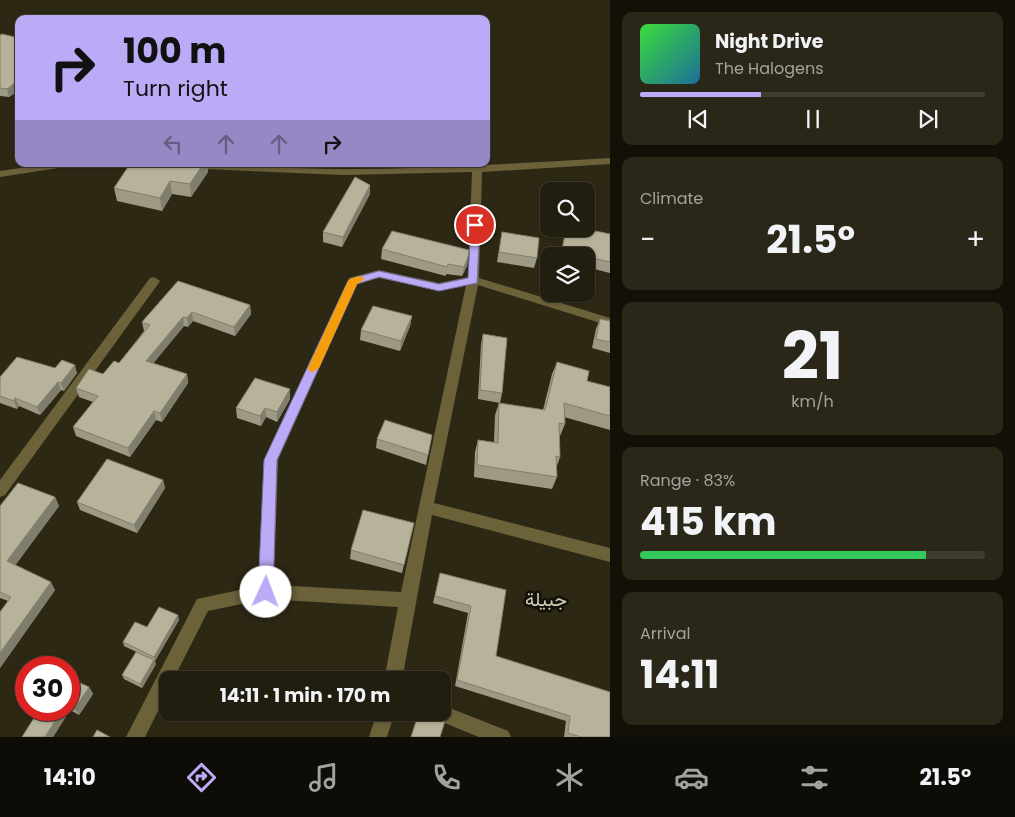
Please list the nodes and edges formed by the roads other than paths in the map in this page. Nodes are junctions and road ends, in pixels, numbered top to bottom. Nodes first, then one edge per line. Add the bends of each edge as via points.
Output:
1 (610, 161) edge
2 (46, 167) edge
3 (226, 167) edge
4 (477, 169) junction
5 (0, 174) edge
6 (473, 280) junction
7 (154, 281) dead end
8 (610, 322) edge
9 (0, 491) edge
10 (426, 507) junction
11 (610, 555) edge
12 (266, 592) junction
13 (407, 600) junction
14 (395, 671) edge
15 (451, 717) edge
16 (383, 721) edge
17 (135, 737) edge
18 (378, 737) edge
19 (502, 737) edge

1 - 4 street
2 - 5 street
3 - 4 street via 344,172
4 - 6 street
6 - 8 street
6 - 10 street
6 - 12 street via 439,287 379,274 353,281 271,460
7 - 9 street
10 - 11 street
10 - 13 street
12 - 13 street
12 - 17 street via 203,604
13 - 14 street
15 - 19 street
16 - 18 street

